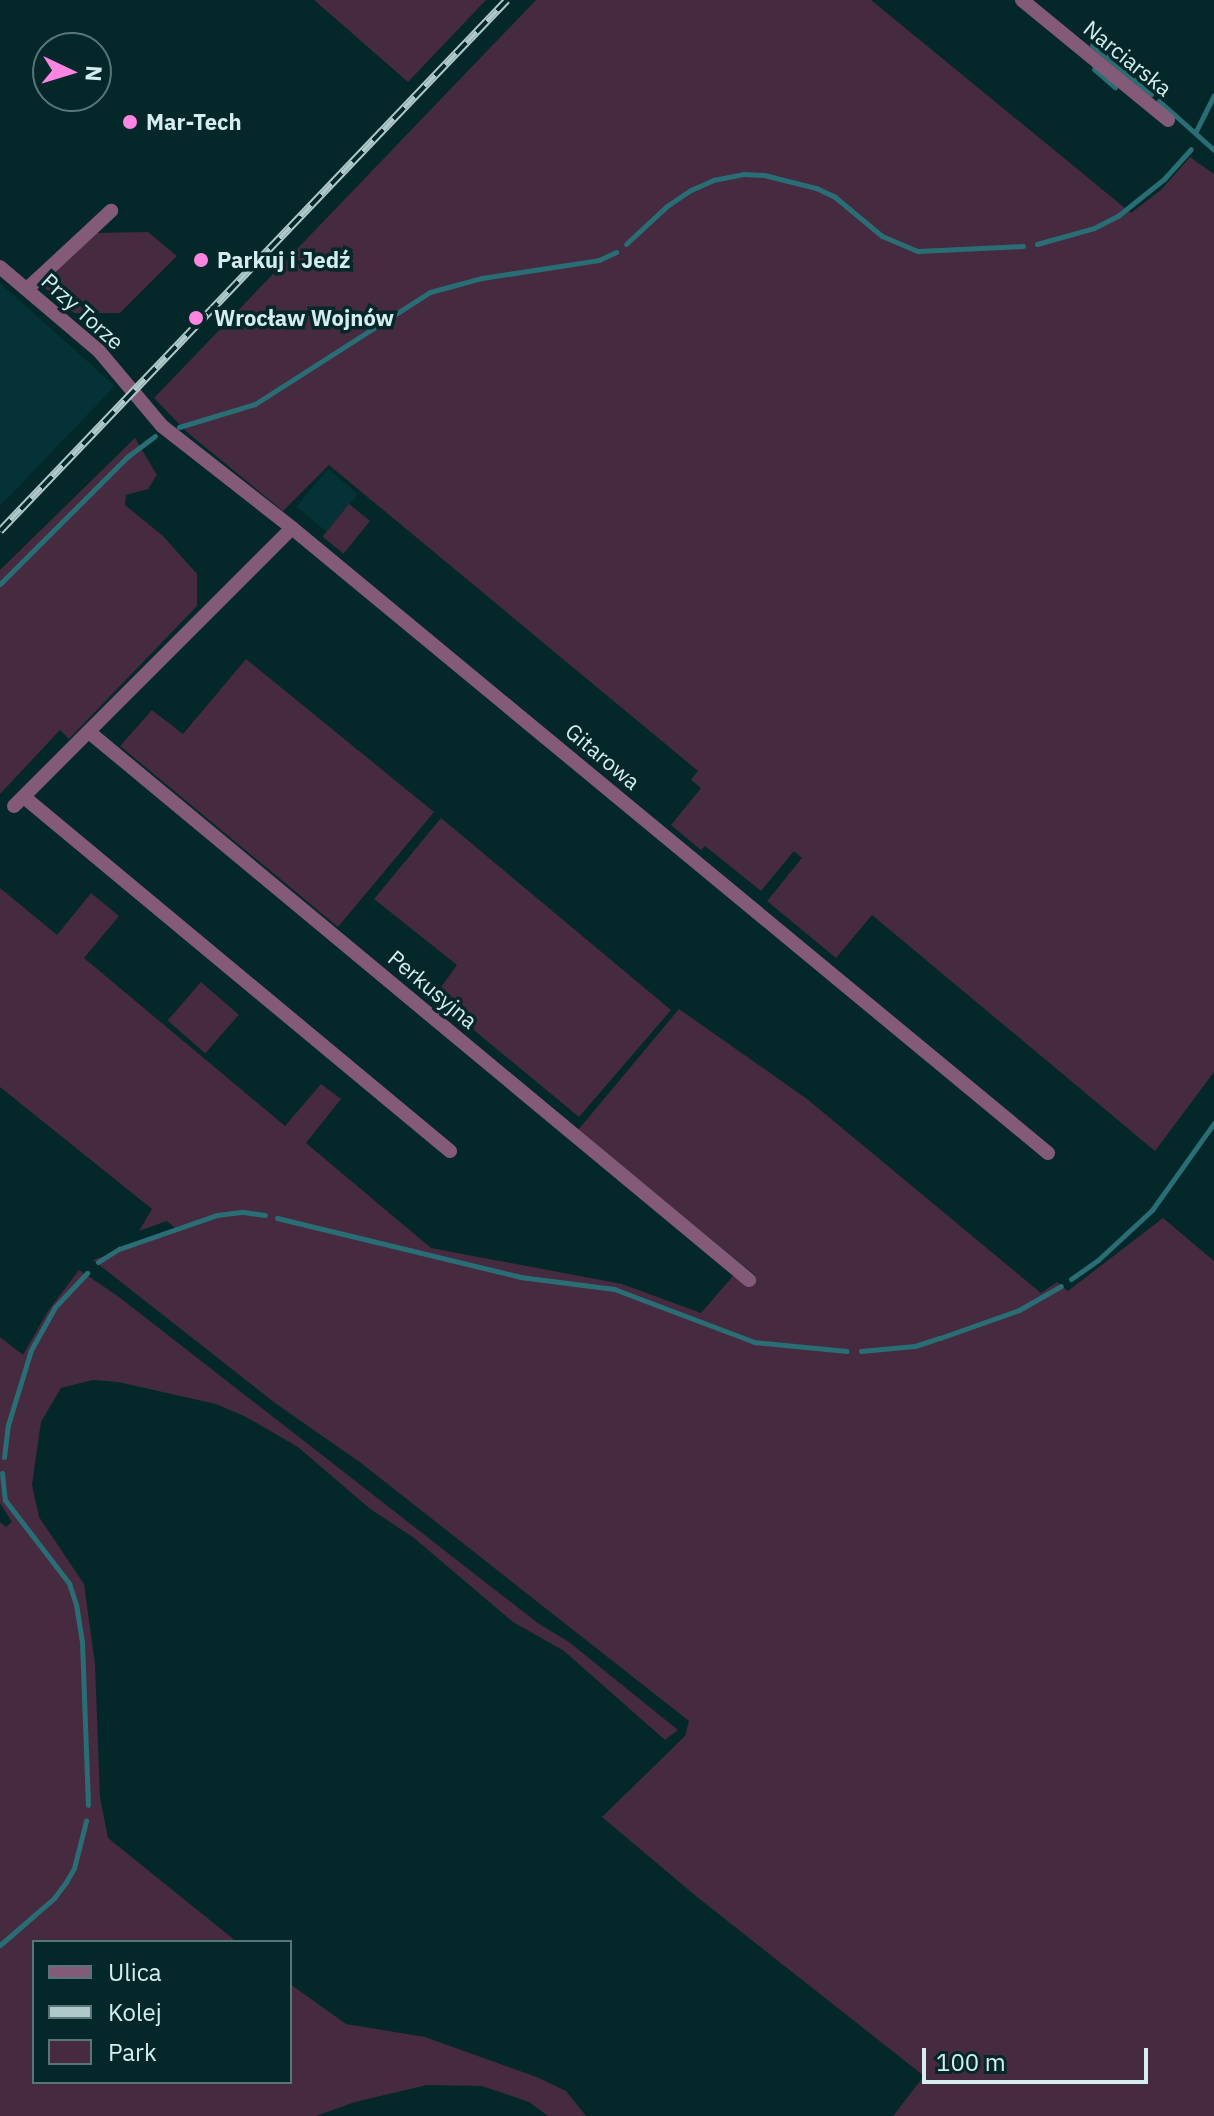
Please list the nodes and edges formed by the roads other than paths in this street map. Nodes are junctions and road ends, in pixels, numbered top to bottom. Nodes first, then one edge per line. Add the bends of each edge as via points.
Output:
1 (1022, 0) edge
2 (1168, 120) dead end
3 (111, 211) dead end
4 (0, 267) edge
5 (27, 289) junction
6 (133, 391) joint
7 (292, 528) junction
8 (89, 732) junction
9 (450, 1151) dead end
10 (1048, 1153) dead end
11 (749, 1280) dead end

1 - 2 street, Narciarska
3 - 5 street
4 - 5 street, Przy Torze
5 - 6 street, Przy Torze via 99,351
6 - 7 street, Gitarowa via 162,426
7 - 8 street
7 - 10 street, Gitarowa
8 - 9 street via 19,802
8 - 11 street, Perkusyjna

